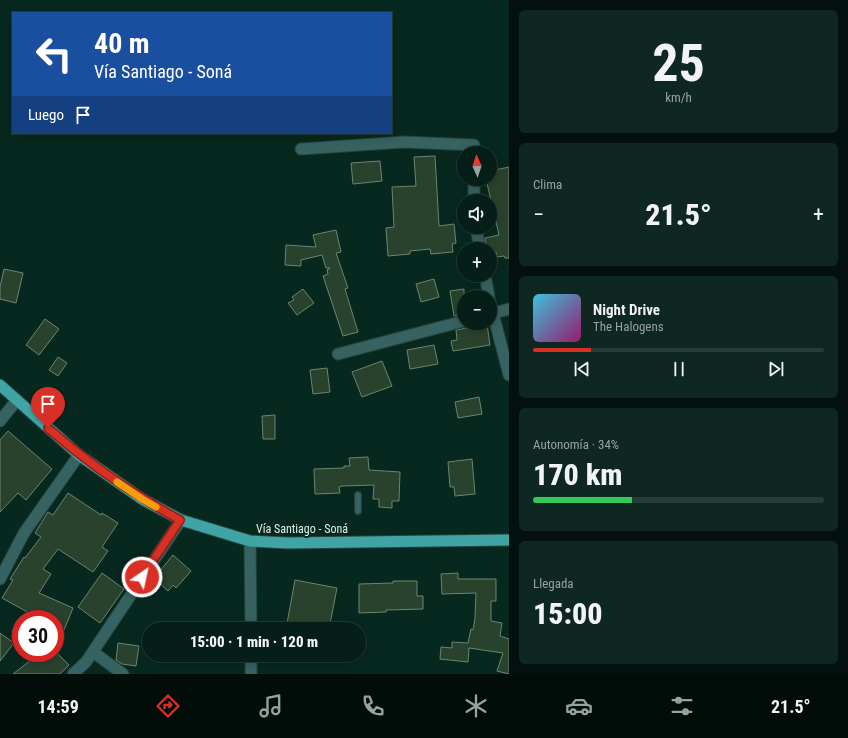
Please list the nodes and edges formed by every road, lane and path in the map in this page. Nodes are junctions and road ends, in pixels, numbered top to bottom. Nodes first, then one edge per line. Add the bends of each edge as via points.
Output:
1 (474, 146) edge
2 (301, 150) dead end
3 (509, 309) edge
4 (497, 312) edge
5 (457, 323) edge
6 (496, 330) edge
7 (338, 354) dead end
8 (509, 375) edge
9 (0, 385) edge
10 (17, 400) junction
11 (0, 421) edge
12 (79, 455) junction
13 (358, 495) dead end
14 (358, 511) dead end
15 (180, 520) junction
16 (509, 540) edge
17 (250, 542) junction
18 (0, 579) edge
19 (250, 622) edge
20 (93, 652) junction
21 (251, 662) edge
22 (73, 674) edge
23 (123, 674) edge
24 (251, 674) edge

1 - 2 street via 404,142
3 - 4 street
5 - 7 street
6 - 8 street
9 - 10 main road, Vía Santiago - Soná
10 - 11 street
10 - 12 main road, Vía Santiago - Soná
12 - 15 main road, Vía Santiago - Soná via 142,499
12 - 18 street via 24,533
13 - 14 lane
15 - 17 main road, Vía Santiago - Soná
15 - 20 street
16 - 17 main road, Vía Santiago - Soná
17 - 19 street
20 - 22 street
20 - 23 street
21 - 24 street

